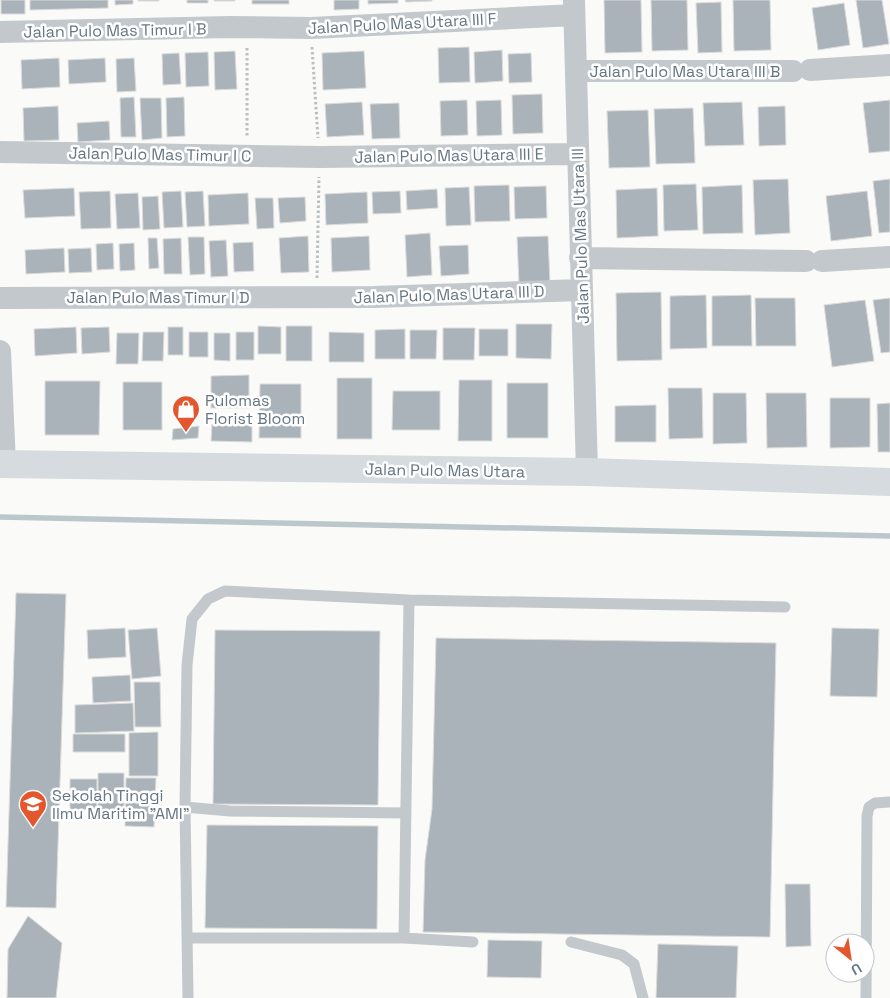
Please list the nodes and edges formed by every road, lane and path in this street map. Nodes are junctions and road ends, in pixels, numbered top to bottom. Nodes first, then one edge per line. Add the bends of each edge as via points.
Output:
1 (574, 7) edge
2 (238, 27) junction
3 (311, 28) junction
4 (0, 32) edge
5 (890, 65) edge
6 (577, 71) junction
7 (0, 152) edge
8 (577, 154) junction
9 (247, 155) junction
10 (320, 157) junction
11 (890, 257) edge
12 (580, 258) junction
13 (581, 290) junction
14 (317, 296) junction
15 (0, 298) edge
16 (0, 351) edge
17 (3, 464) edge
18 (587, 472) junction
19 (890, 482) edge
20 (409, 600) junction
21 (785, 607) dead end
22 (890, 802) edge
23 (185, 807) junction
24 (406, 813) junction
25 (188, 938) junction
26 (404, 938) junction
27 (473, 942) dead end
28 (570, 942) dead end
29 (188, 998) edge
30 (643, 998) edge
31 (866, 998) edge

1 - 3 street, Jalan Pulo Mas Utara III F
1 - 6 street, Jalan Pulo Mas Utara III
2 - 3 street, Jalan Pulo Mas Utara III F
2 - 4 street, Jalan Pulo Mas Timur I B
2 - 9 path
3 - 10 path
5 - 6 street, Jalan Pulo Mas Utara III B via 801,71
6 - 8 street, Jalan Pulo Mas Utara III
7 - 9 street, Jalan Pulo Mas Timur I C
8 - 10 street, Jalan Pulo Mas Utara III E
8 - 12 street, Jalan Pulo Mas Utara III
9 - 10 street, Jalan Pulo Mas Timur I C
10 - 14 path
11 - 12 street via 814,261
12 - 13 street, Jalan Pulo Mas Utara III
13 - 14 street, Jalan Pulo Mas Utara III D via 374,298
13 - 18 street, Jalan Pulo Mas Utara III
14 - 15 street, Jalan Pulo Mas Timur I D
16 - 17 street
17 - 18 street, Jalan Pulo Mas Utara
18 - 19 street, Jalan Pulo Mas Utara
20 - 21 lane
20 - 23 lane via 225,591 208,599 192,620 187,664
20 - 24 lane
22 - 31 lane via 875,803 869,807 867,816
23 - 24 lane via 230,811
23 - 25 lane
24 - 26 lane
25 - 26 lane
25 - 29 lane
26 - 27 lane
28 - 30 lane via 622,955 634,964

